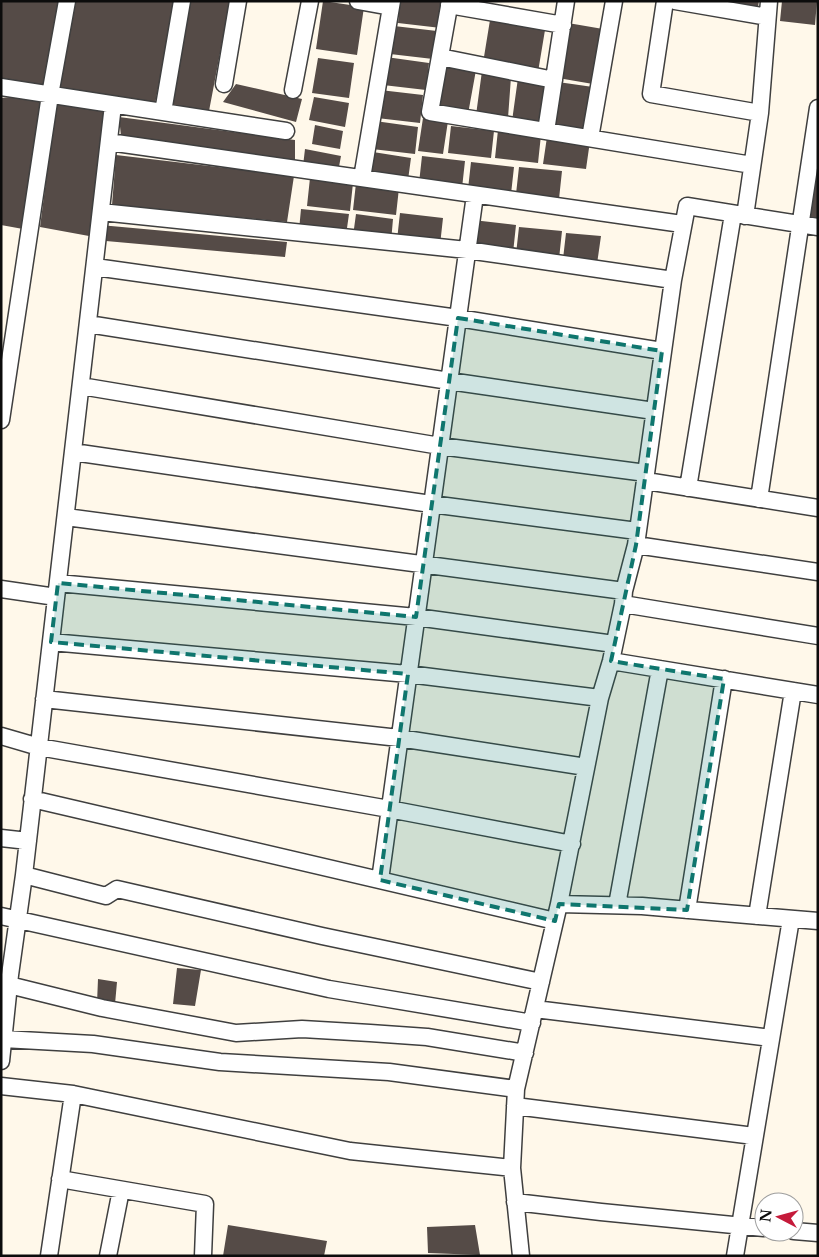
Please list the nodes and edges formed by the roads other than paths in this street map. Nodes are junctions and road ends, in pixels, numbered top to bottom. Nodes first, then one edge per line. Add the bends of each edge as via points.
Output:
1 (68, 1) edge
2 (182, 1) edge
3 (238, 1) edge
4 (310, 1) edge
5 (358, 1) edge
6 (566, 1) edge
7 (614, 1) edge
8 (665, 1) edge
9 (675, 1) edge
10 (449, 3) edge
11 (392, 4) edge
12 (768, 9) edge
13 (562, 25) junction
14 (440, 57) junction
15 (554, 80) junction
16 (224, 84) dead end
17 (1, 87) edge
18 (293, 90) dead end
19 (50, 95) junction
20 (113, 105) junction
21 (818, 108) edge
22 (163, 112) junction
23 (760, 113) junction
24 (286, 131) dead end
25 (546, 131) junction
26 (590, 138) junction
27 (109, 142) junction
28 (752, 165) junction
29 (362, 178) junction
30 (475, 195) junction
31 (101, 212) junction
32 (739, 215) junction
33 (682, 224) junction
34 (801, 225) junction
35 (818, 227) edge
36 (467, 250) junction
37 (95, 267) junction
38 (673, 280) junction
39 (458, 318) junction
40 (88, 324) junction
41 (662, 351) junction
42 (448, 381) junction
43 (81, 386) junction
44 (654, 411) junction
45 (1, 420) edge
46 (440, 446) junction
47 (73, 452) junction
48 (646, 477) junction
49 (688, 488) junction
50 (759, 499) junction
51 (432, 504) junction
52 (818, 508) edge
53 (66, 517) junction
54 (636, 538) junction
55 (424, 564) junction
56 (818, 572) edge
57 (1, 590) edge
58 (57, 590) junction
59 (624, 598) junction
60 (416, 616) junction
61 (818, 636) edge
62 (51, 642) junction
63 (614, 644) junction
64 (611, 660) junction
65 (660, 669) junction
66 (408, 674) junction
67 (724, 679) junction
68 (793, 691) junction
69 (818, 695) edge
70 (600, 698) junction
71 (44, 700) junction
72 (1, 736) edge
73 (399, 738) junction
74 (39, 746) junction
75 (586, 767) junction
76 (32, 799) junction
77 (389, 809) junction
78 (1, 838) edge
79 (28, 841) junction
80 (572, 844) junction
81 (24, 875) junction
82 (380, 880) junction
83 (560, 904) junction
84 (617, 905) junction
85 (687, 910) junction
86 (1, 916) edge
87 (756, 916) junction
88 (18, 919) junction
89 (791, 919) junction
90 (555, 921) junction
91 (818, 922) edge
92 (7, 978) edge
93 (541, 982) junction
94 (533, 1016) junction
95 (771, 1038) junction
96 (4, 1039) junction
97 (525, 1053) junction
98 (1, 1062) edge
99 (1, 1086) edge
100 (516, 1089) junction
101 (72, 1094) junction
102 (516, 1106) junction
103 (754, 1136) junction
104 (512, 1168) junction
105 (60, 1180) junction
106 (121, 1190) junction
107 (515, 1202) junction
108 (739, 1226) junction
109 (754, 1227) edge
110 (804, 1232) edge
111 (818, 1234) edge
112 (49, 1256) edge
113 (108, 1256) edge
114 (203, 1256) edge
115 (521, 1256) edge
116 (734, 1256) edge

1 - 19 street
2 - 22 street
3 - 16 street
4 - 18 street
5 - 11 street
6 - 13 street
7 - 26 street
8 - 23 street via 651,94
9 - 12 street
10 - 13 street
10 - 14 street
11 - 29 street
12 - 23 street
13 - 15 street
14 - 15 street
14 - 25 street via 430,112
15 - 25 street
17 - 19 street
19 - 20 street
19 - 45 street
20 - 22 street
20 - 27 street
21 - 34 street
22 - 24 street
23 - 28 street
25 - 26 street
26 - 28 street
27 - 29 street
27 - 31 street
28 - 32 street
29 - 30 street
30 - 33 street
30 - 36 street
31 - 36 street
31 - 37 street
32 - 33 street via 687,206
32 - 34 street
32 - 49 street
33 - 38 street
34 - 35 street
34 - 50 street
36 - 38 street
36 - 39 street
37 - 39 street
37 - 40 street
38 - 41 street
39 - 41 street
39 - 42 street
40 - 42 street
40 - 43 street
41 - 44 street
42 - 44 street
42 - 46 street
43 - 46 street
43 - 47 street
44 - 48 street
46 - 48 street
46 - 51 street
47 - 51 street
47 - 53 street
48 - 49 street
48 - 54 street
49 - 50 street
50 - 52 street
51 - 54 street
51 - 55 street
53 - 55 street
53 - 58 street
54 - 56 street
54 - 59 street
55 - 59 street
55 - 60 street
57 - 58 street
58 - 60 street
58 - 62 street
59 - 61 street
59 - 63 street
60 - 63 street
60 - 66 street
62 - 66 street
62 - 71 street
63 - 64 street
64 - 65 street
64 - 70 street
65 - 67 street
65 - 84 street
66 - 70 street
66 - 73 street
67 - 68 street
67 - 85 street
68 - 69 street
68 - 87 street
70 - 75 street
71 - 73 street
71 - 74 street
72 - 74 street
73 - 75 street
73 - 77 street
74 - 76 street
74 - 77 street
75 - 80 street
76 - 79 street
76 - 82 street
77 - 80 street
77 - 82 street
78 - 79 street
79 - 81 street
80 - 83 street
81 - 88 street
81 - 93 street via 106,896 117,889
82 - 90 street
83 - 84 street
83 - 90 street
84 - 85 street
85 - 87 street
86 - 88 street
87 - 89 street
88 - 92 street
88 - 94 street via 329,990
89 - 91 street
89 - 95 street
90 - 93 street
92 - 96 street
92 - 97 street via 102,1008 236,1033 302,1029 370,1033 427,1037
93 - 94 street
94 - 95 street
94 - 97 street
95 - 103 street
96 - 98 street
96 - 100 street via 93,1044 220,1062 389,1072
97 - 100 street
99 - 101 street
100 - 102 street
101 - 104 street via 350,1151
101 - 105 street
102 - 103 street
102 - 104 street
103 - 108 street
104 - 107 street
105 - 106 street
105 - 112 street
106 - 113 street
106 - 114 street via 206,1204
107 - 108 street
107 - 115 street
108 - 109 street
108 - 116 street
110 - 111 street

